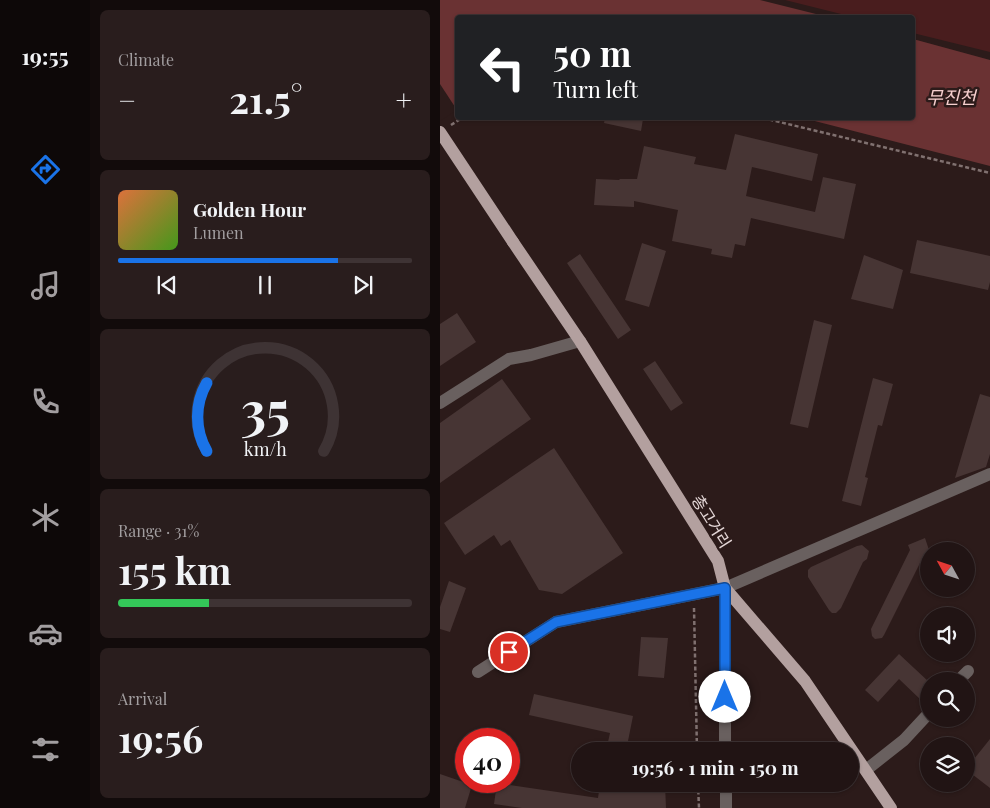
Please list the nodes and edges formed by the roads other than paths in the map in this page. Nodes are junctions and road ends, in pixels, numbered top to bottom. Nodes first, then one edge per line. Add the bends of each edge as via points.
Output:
1 (440, 132) edge
2 (580, 342) junction
3 (440, 403) edge
4 (990, 474) edge
5 (725, 588) junction
6 (478, 672) dead end
7 (920, 723) edge
8 (725, 742) edge
9 (866, 770) junction
10 (726, 792) edge
11 (726, 808) edge
12 (891, 808) edge

1 - 2 main road, 총고거리, bridge
2 - 3 street via 509,359
2 - 5 main road, 총고거리 via 718,561
4 - 5 street
5 - 6 street via 556,622
5 - 8 street
5 - 9 main road, 총고거리 via 805,681
7 - 9 street
9 - 12 main road, 총고거리
10 - 11 street

